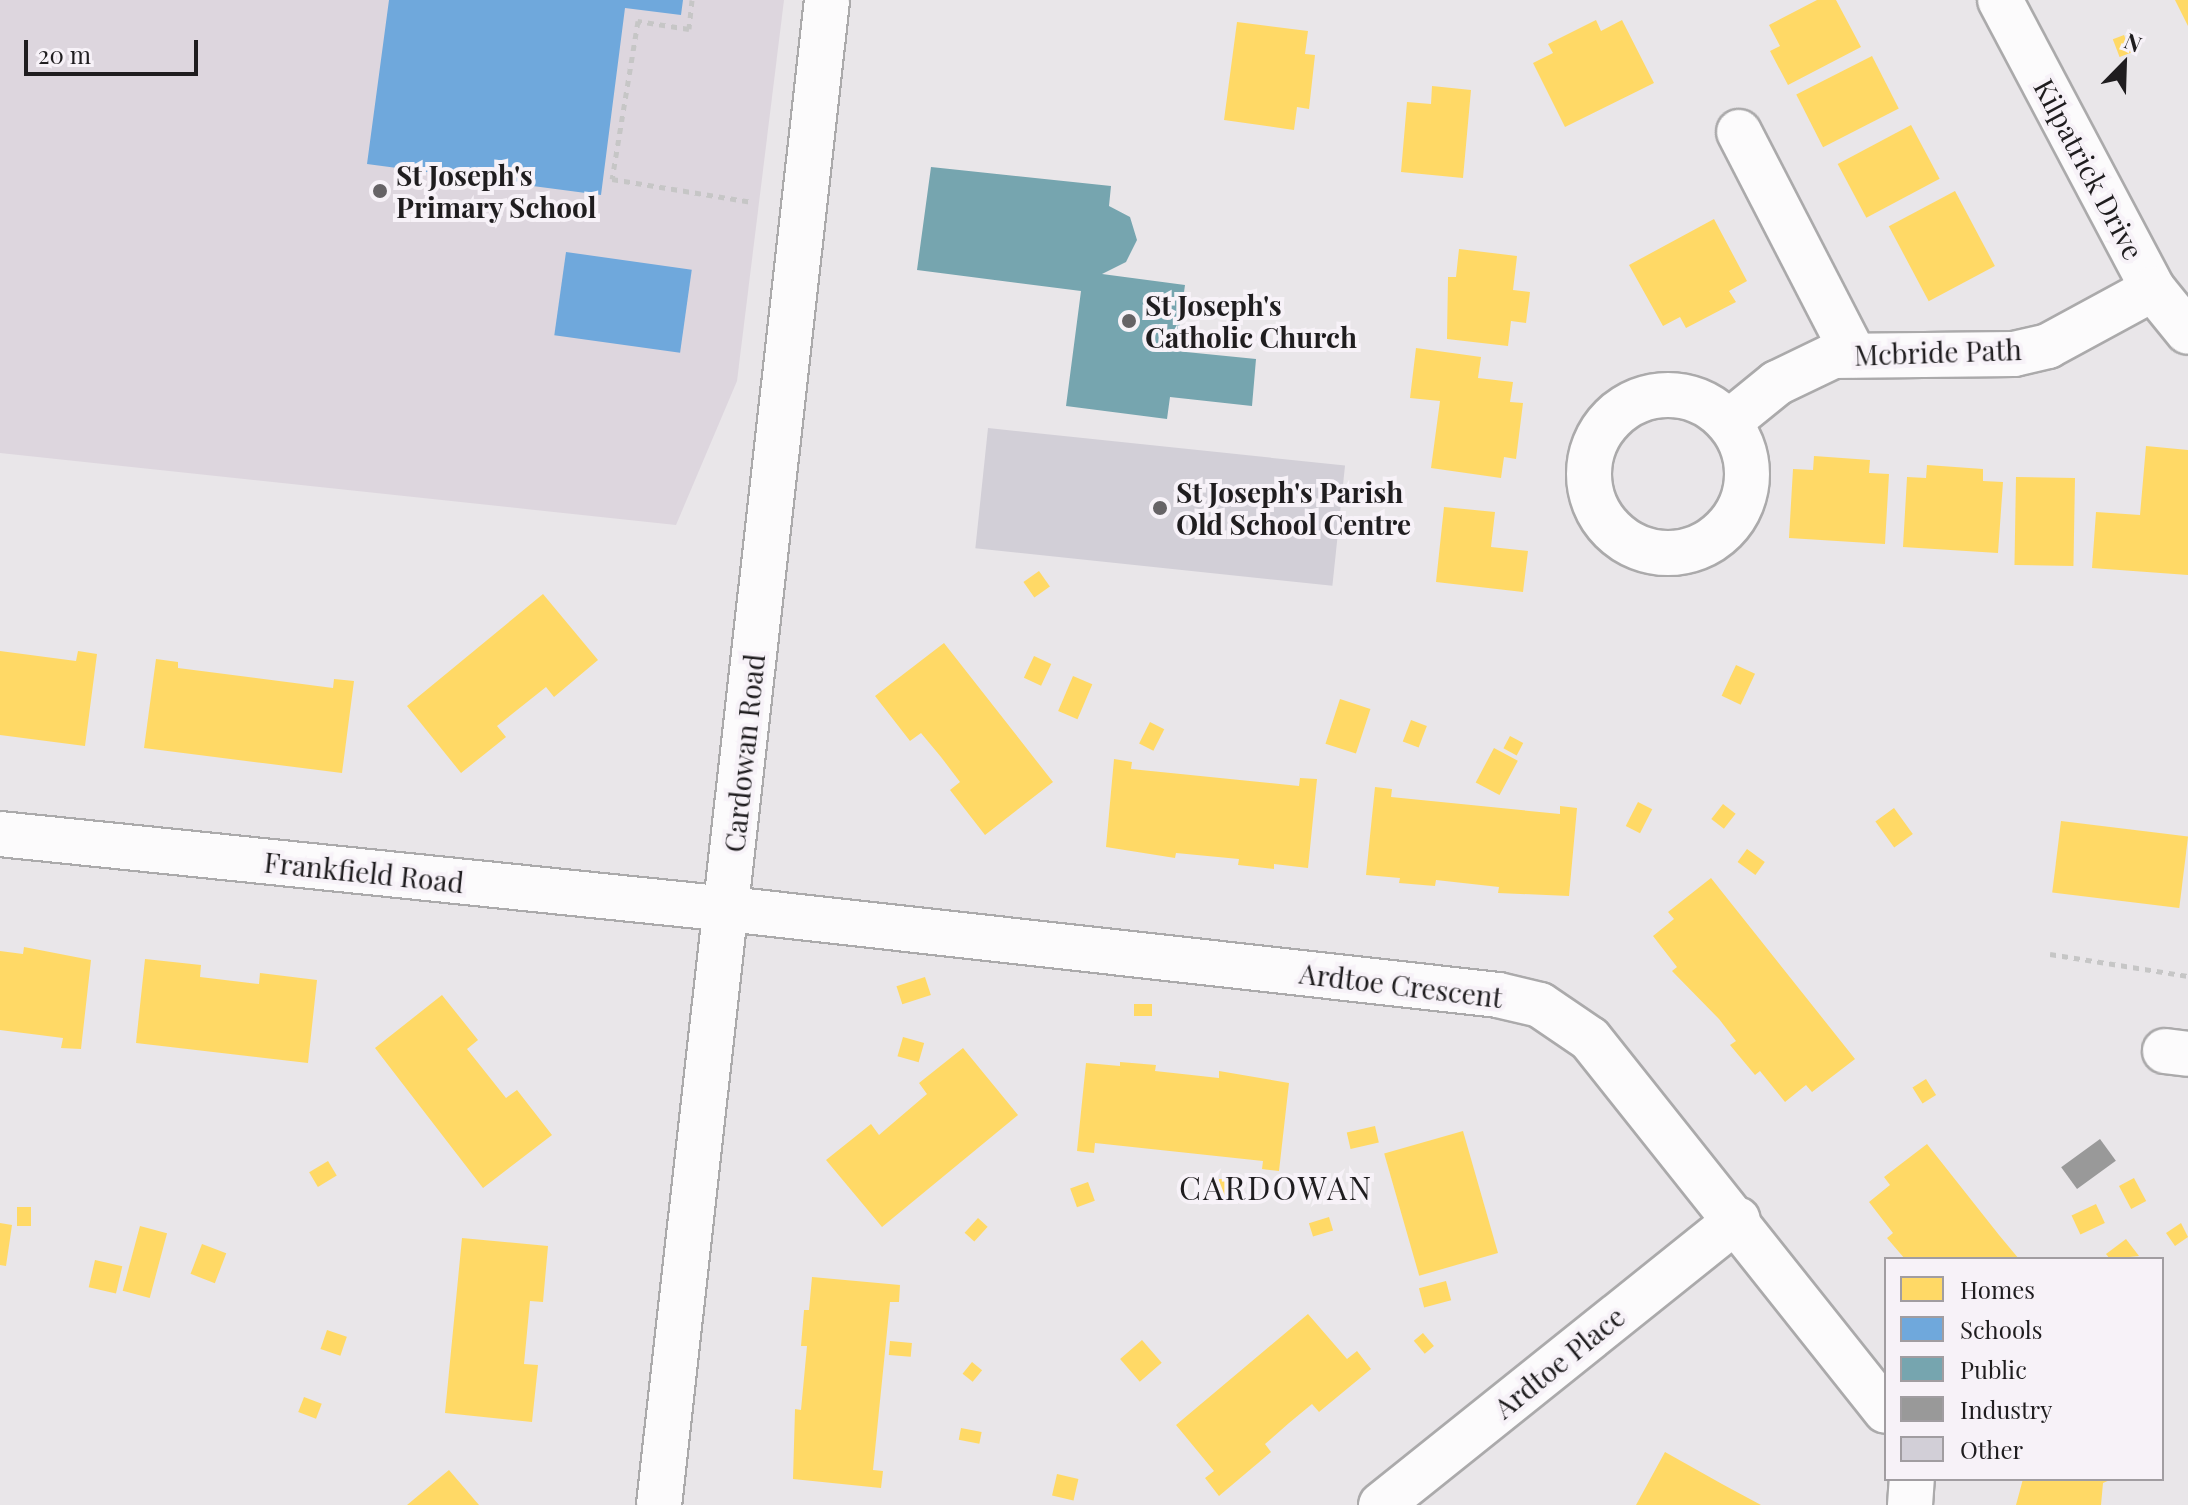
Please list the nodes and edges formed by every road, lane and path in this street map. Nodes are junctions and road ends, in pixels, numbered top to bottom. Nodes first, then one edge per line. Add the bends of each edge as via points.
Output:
1 (692, 0) edge
2 (827, 0) edge
3 (2000, 0) edge
4 (1739, 132) dead end
5 (800, 210) junction
6 (2153, 289) junction
7 (2188, 332) edge
8 (1854, 355) junction
9 (1729, 422) dead end
10 (0, 834) edge
11 (728, 909) junction
12 (2050, 954) dead end
13 (2188, 976) edge
14 (1738, 1219) junction
15 (1884, 1408) edge
16 (1912, 1481) edge
17 (659, 1505) edge
18 (1381, 1505) edge
19 (1910, 1505) edge

1 - 5 path via 689,29 638,21 612,179
2 - 5 street, Cardowan Road
3 - 6 street, Kilpatrick Drive
4 - 8 street
5 - 11 street, Cardowan Road
6 - 7 street, Kilpatrick Drive
6 - 8 street, Mcbride Path via 2048,346 2014,354
8 - 9 street, Mcbride Path via 1803,368
10 - 11 street, Frankfield Road
11 - 14 street, Ardtoe Crescent via 1498,995 1540,1005 1590,1039
11 - 17 street, Cardowan Road
12 - 13 path
14 - 15 street, Ardtoe Crescent
14 - 18 street, Ardtoe Place
16 - 19 street

